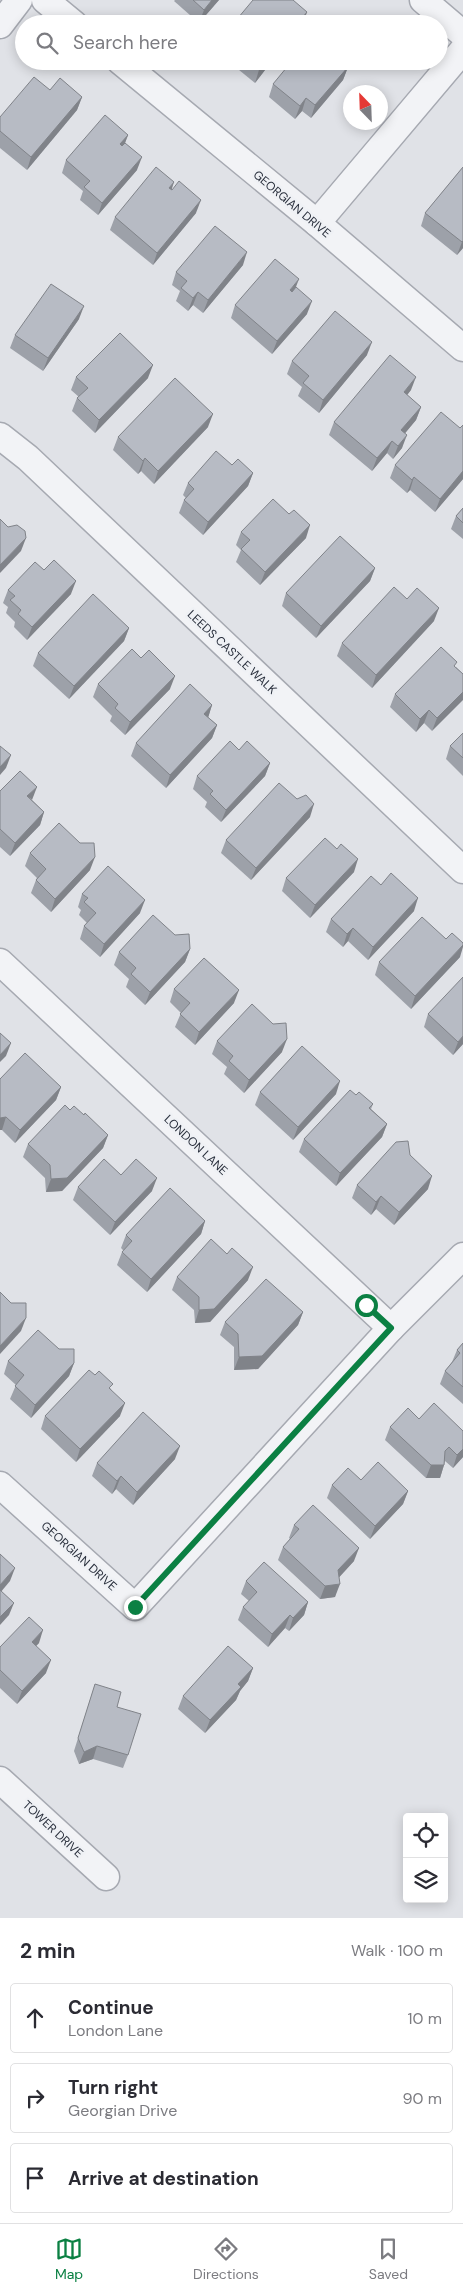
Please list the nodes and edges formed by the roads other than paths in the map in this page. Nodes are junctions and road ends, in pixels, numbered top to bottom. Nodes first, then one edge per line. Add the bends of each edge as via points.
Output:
1 (19, 0) edge
2 (45, 0) edge
3 (423, 0) edge
4 (63, 15) edge
5 (441, 15) edge
6 (448, 21) edge
7 (0, 25) edge
8 (463, 34) edge
9 (463, 50) edge
10 (448, 68) edge
11 (131, 70) edge
12 (446, 70) edge
13 (316, 224) junction
14 (463, 348) edge
15 (0, 436) edge
16 (463, 870) edge
17 (0, 962) edge
18 (463, 1256) edge
19 (391, 1328) junction
20 (0, 1485) edge
21 (0, 1780) edge
22 (106, 1877) dead end

1 - 7 street
2 - 4 street
3 - 5 street
6 - 8 street
9 - 10 street
11 - 13 street, GEORGIAN DRIVE
12 - 13 street
13 - 14 street, GEORGIAN DRIVE
15 - 16 street, LEEDS CASTLE WALK via 28,458
17 - 19 street, LONDON LANE
18 - 19 street, GEORGIAN DRIVE
19 - 20 street, GEORGIAN DRIVE via 135,1607
21 - 22 street, TOWER DRIVE

